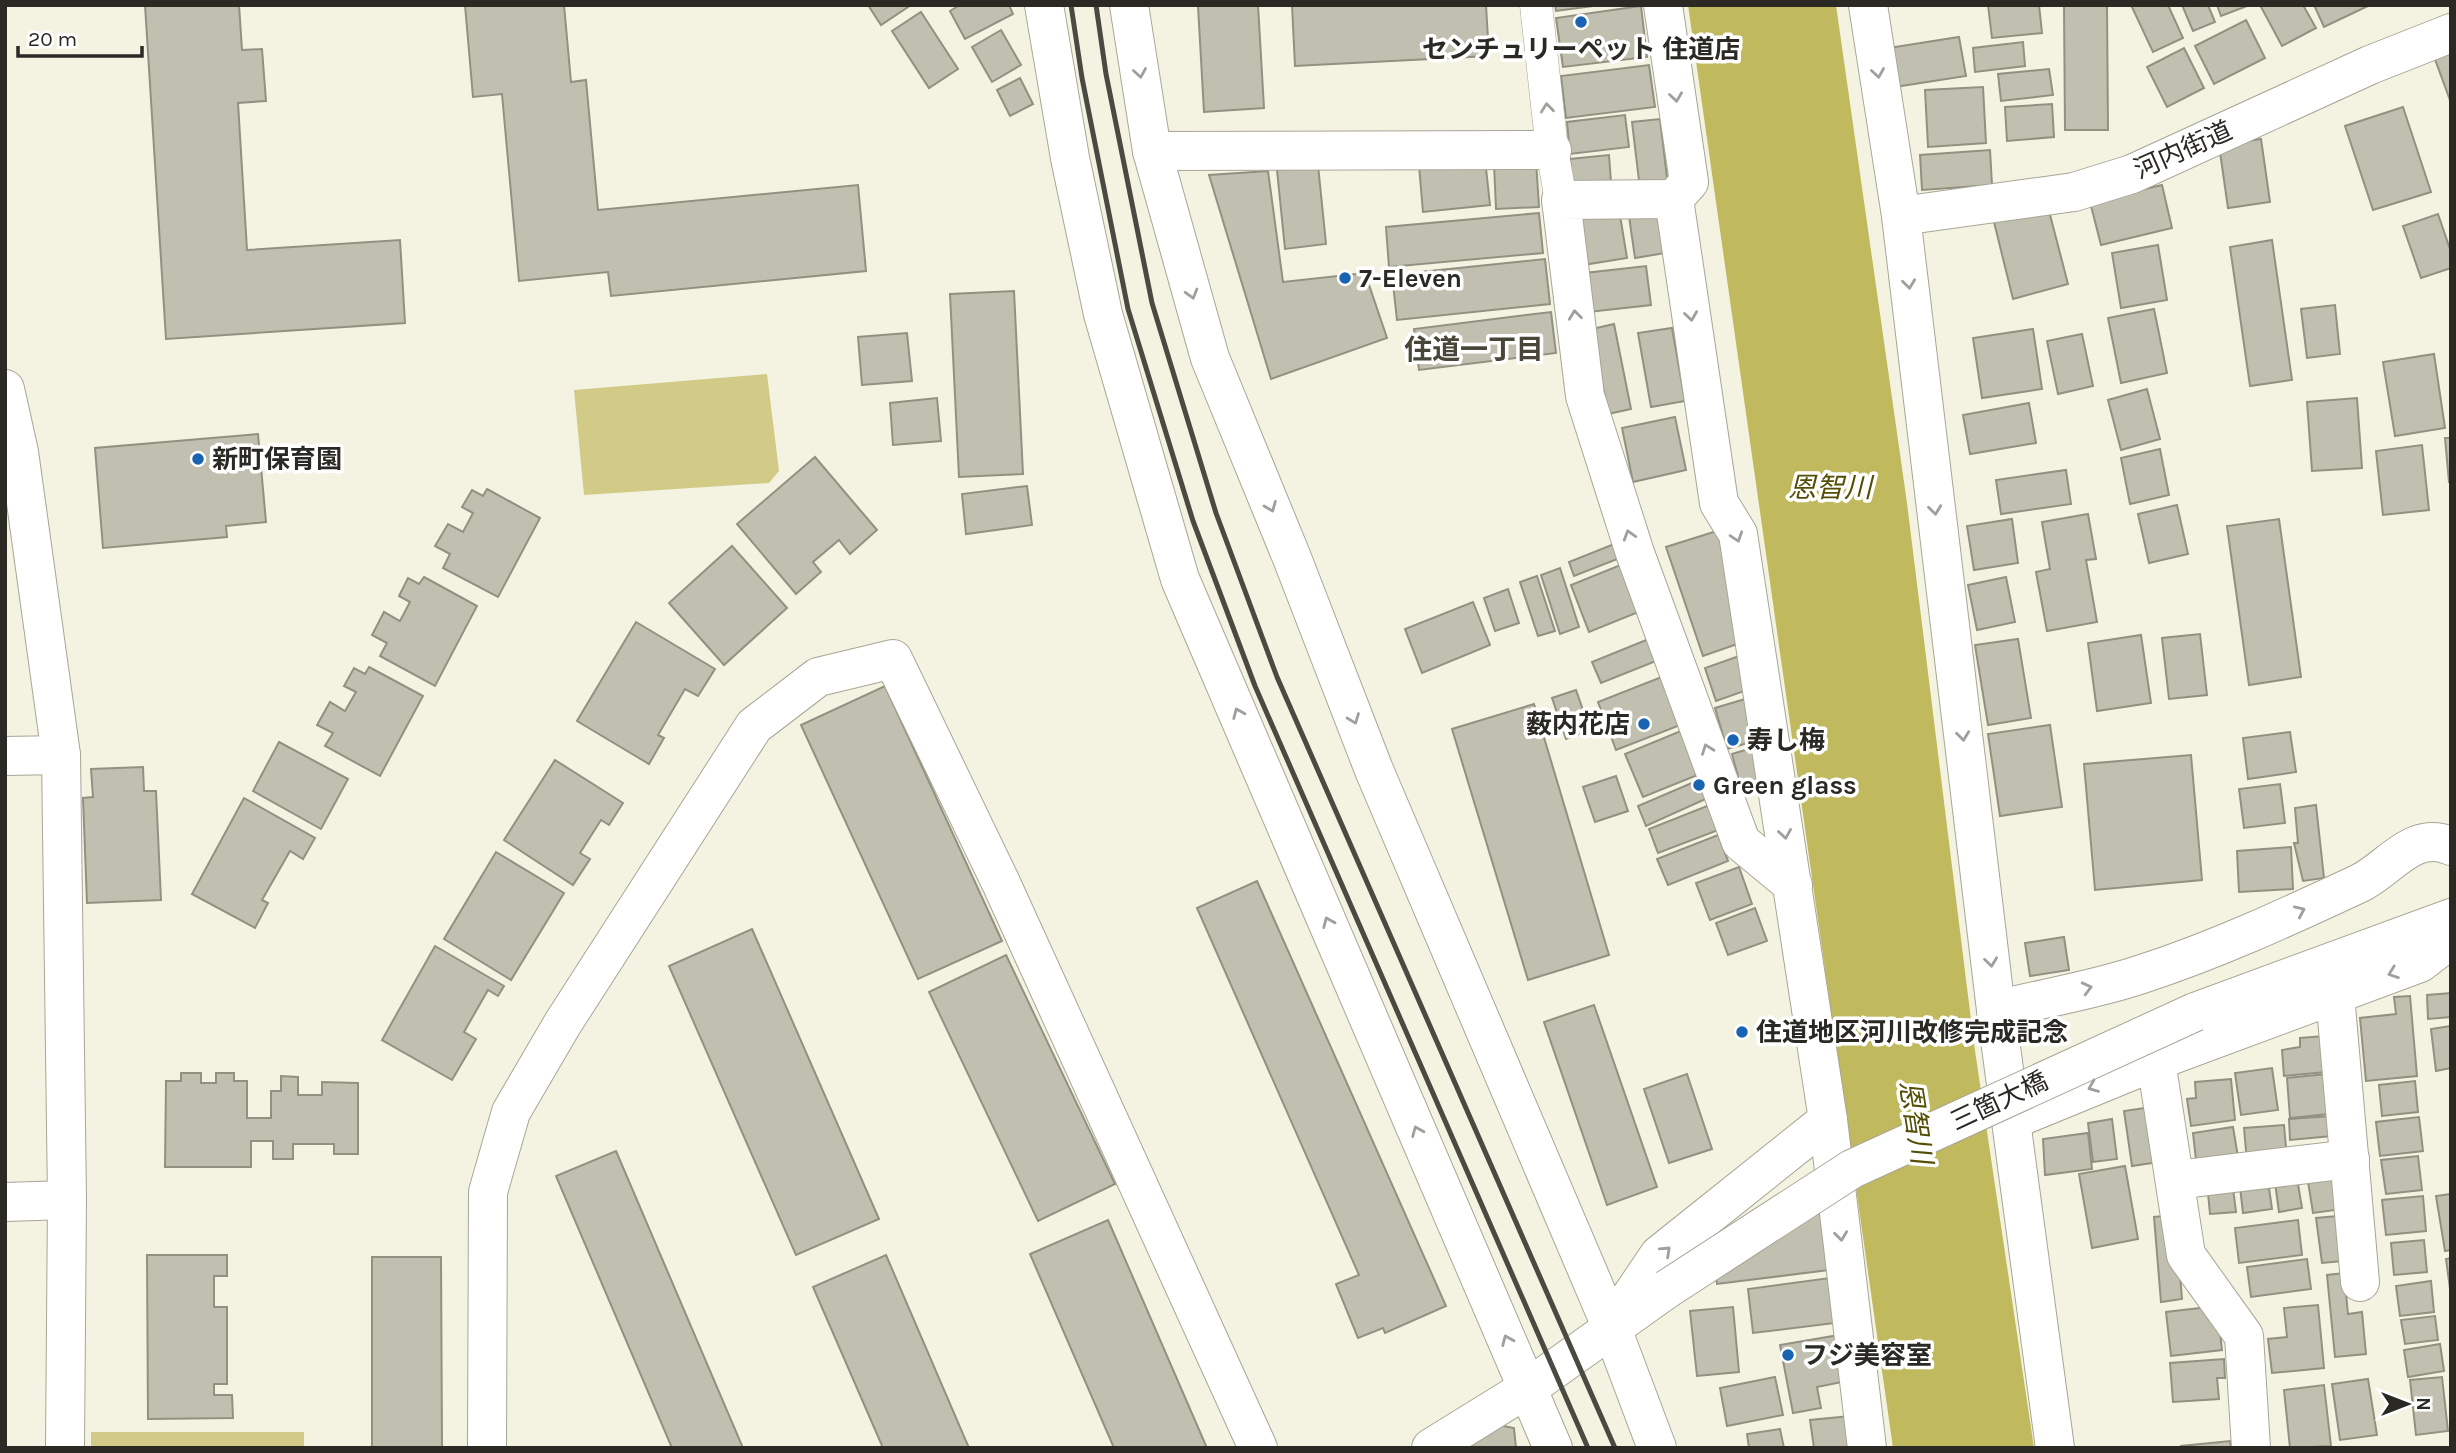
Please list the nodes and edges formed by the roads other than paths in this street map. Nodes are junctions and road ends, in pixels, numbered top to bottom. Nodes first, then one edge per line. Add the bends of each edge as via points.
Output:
1 (1044, 5) edge
2 (1129, 5) edge
3 (1535, 5) edge
4 (1663, 5) edge
5 (1868, 5) edge
6 (2451, 33) edge
7 (1552, 150) junction
8 (1152, 151) junction
9 (1674, 199) junction
10 (1561, 200) junction
11 (1901, 216) junction
12 (5, 389) edge
13 (61, 755) junction
14 (5, 757) edge
15 (2451, 846) edge
16 (1793, 885) junction
17 (2451, 918) edge
18 (2451, 939) edge
19 (2335, 995) junction
20 (1996, 1010) junction
21 (2156, 1061) junction
22 (1828, 1120) junction
23 (2011, 1120) junction
24 (2350, 1159) junction
25 (2176, 1180) junction
26 (67, 1200) junction
27 (5, 1202) edge
28 (2360, 1282) dead end
29 (1611, 1325) junction
30 (1528, 1388) junction
31 (65, 1448) edge
32 (487, 1448) edge
33 (1258, 1448) edge
34 (1431, 1448) edge
35 (1553, 1448) edge
36 (1657, 1448) edge
37 (1867, 1448) edge
38 (2055, 1448) edge
39 (2251, 1448) edge

30 -> 1 street via 1181,579 1103,314
2 -> 8 street
7 -> 3 street
4 -> 9 street via 1689,183
5 -> 11 street
6 - 11 street, 河内街道 via 2132,174 2074,192
7 - 8 street
7 - 10 street
8 -> 29 street via 1210,358 1374,770
9 - 10 street
9 -> 16 street via 1719,503 1738,534
16 -> 10 street via 1741,842 1635,553 1585,396
11 -> 20 street
12 - 13 street via 19,452
13 - 14 street
13 - 26 street
20 -> 15 street via 2139,975 2232,941 2363,882 2404,849 2438,840
16 - 22 street
17 - 29 street, 三箇大橋, bridge via 2195,1012 1852,1169
18 -> 19 street via 2420,963
19 - 21 street
19 - 24 street
20 - 23 street
21 -> 23 street
21 - 25 street
29 -> 22 street via 1660,1255
22 -> 37 street
23 - 38 street
24 - 25 street
24 - 28 street
25 - 39 street via 2186,1255 2244,1336
26 - 27 street
26 - 31 street
29 - 30 street
29 - 36 street
30 - 34 street
30 - 35 street
32 - 33 street via 488,1192 511,1112 754,726 818,677 893,659 1001,883

